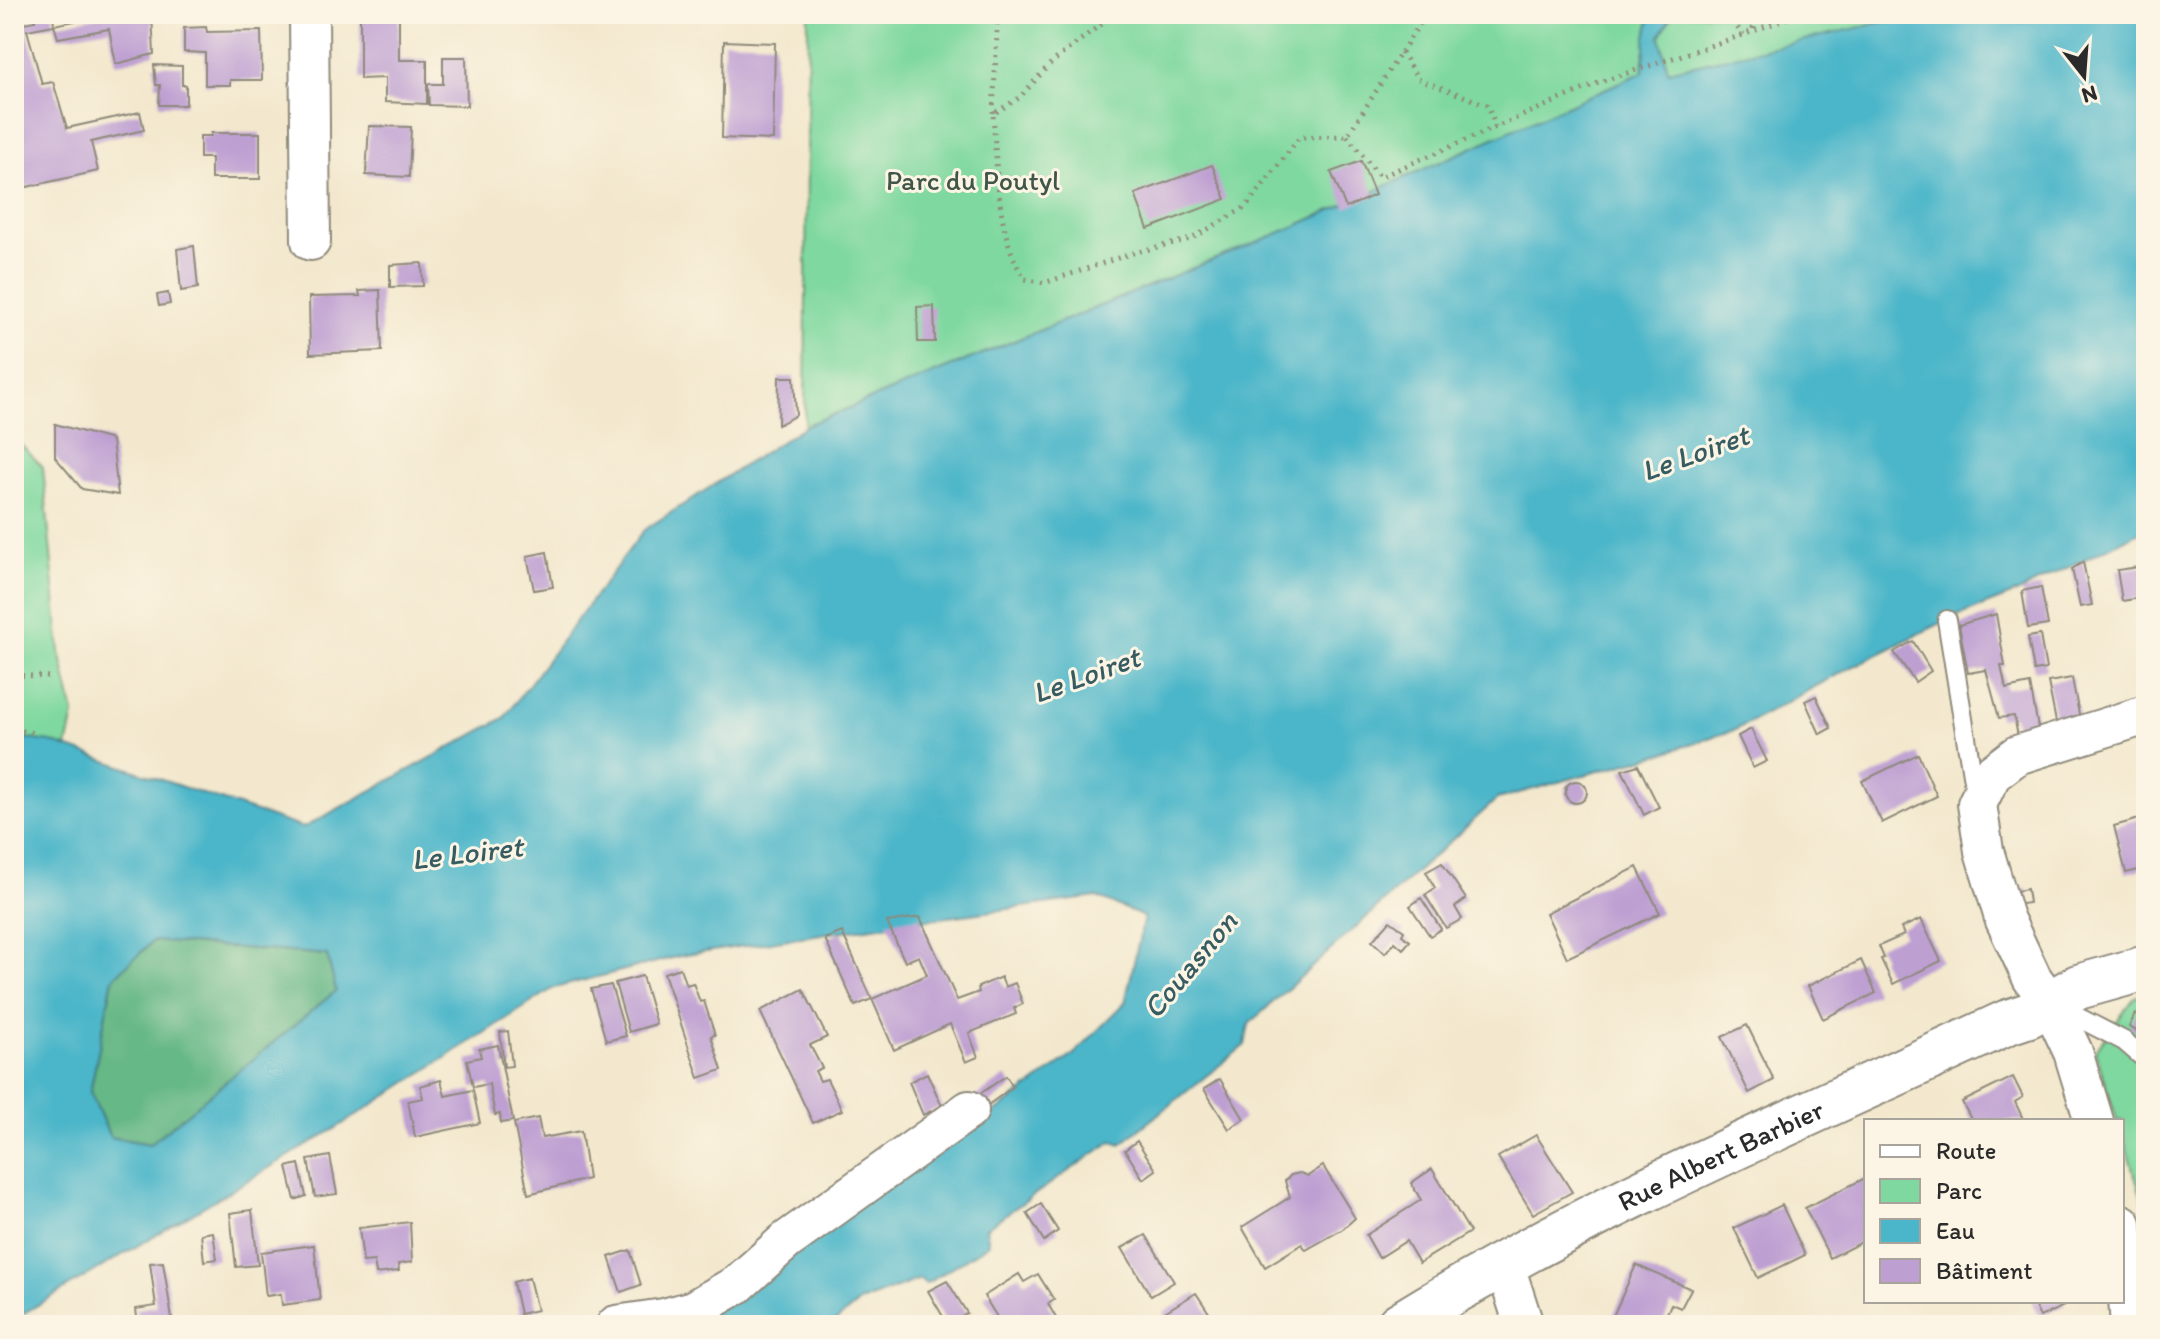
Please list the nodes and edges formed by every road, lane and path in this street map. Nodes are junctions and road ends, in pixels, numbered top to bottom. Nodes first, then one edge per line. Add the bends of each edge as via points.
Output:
1 (309, 14) edge
2 (998, 14) edge
3 (1050, 14) edge
4 (1063, 14) edge
5 (1114, 14) edge
6 (1426, 14) edge
7 (1720, 14) edge
8 (1754, 14) edge
9 (1844, 14) edge
10 (1753, 30) junction
11 (1743, 35) junction
12 (1401, 52) junction
13 (993, 114) junction
14 (1496, 127) junction
15 (1347, 136) junction
16 (311, 241) dead end
17 (1947, 620) dead end
18 (14, 675) edge
19 (51, 677) dead end
20 (2146, 715) edge
21 (14, 730) edge
22 (35, 733) dead end
23 (1977, 804) junction
24 (2146, 968) edge
25 (2050, 1003) junction
26 (2146, 1060) edge
27 (969, 1110) dead end
28 (2093, 1119) edge
29 (2124, 1249) edge
30 (1504, 1263) junction
31 (616, 1325) edge
32 (1399, 1325) edge
33 (1524, 1325) edge
34 (2130, 1325) edge

1 - 16 street
2 - 13 path
3 - 4 path
5 - 13 path via 1051,63 1019,98
6 - 12 path
7 - 11 path via 1728,15
8 - 10 path
9 - 10 path via 1790,17
10 - 11 path
11 - 14 path via 1603,81
12 - 14 path via 1418,79 1487,105
12 - 15 path
13 - 15 path via 1007,240 1025,279 1044,283 1191,239 1246,207 1300,137
14 - 15 path via 1380,177
17 - 23 lane
18 - 19 path
20 - 23 street via 2017,755 1992,774
21 - 22 path
23 - 25 street via 1984,851 2004,918
24 - 25 street, Rue Albert Barbier via 2078,987
25 - 26 lane via 2124,1041
25 - 28 street via 2073,1052
25 - 30 street, Rue Albert Barbier via 1706,1160
27 - 31 street via 786,1241 738,1284 693,1310
29 - 34 street
30 - 32 street, Rue Albert Barbier
30 - 33 street

